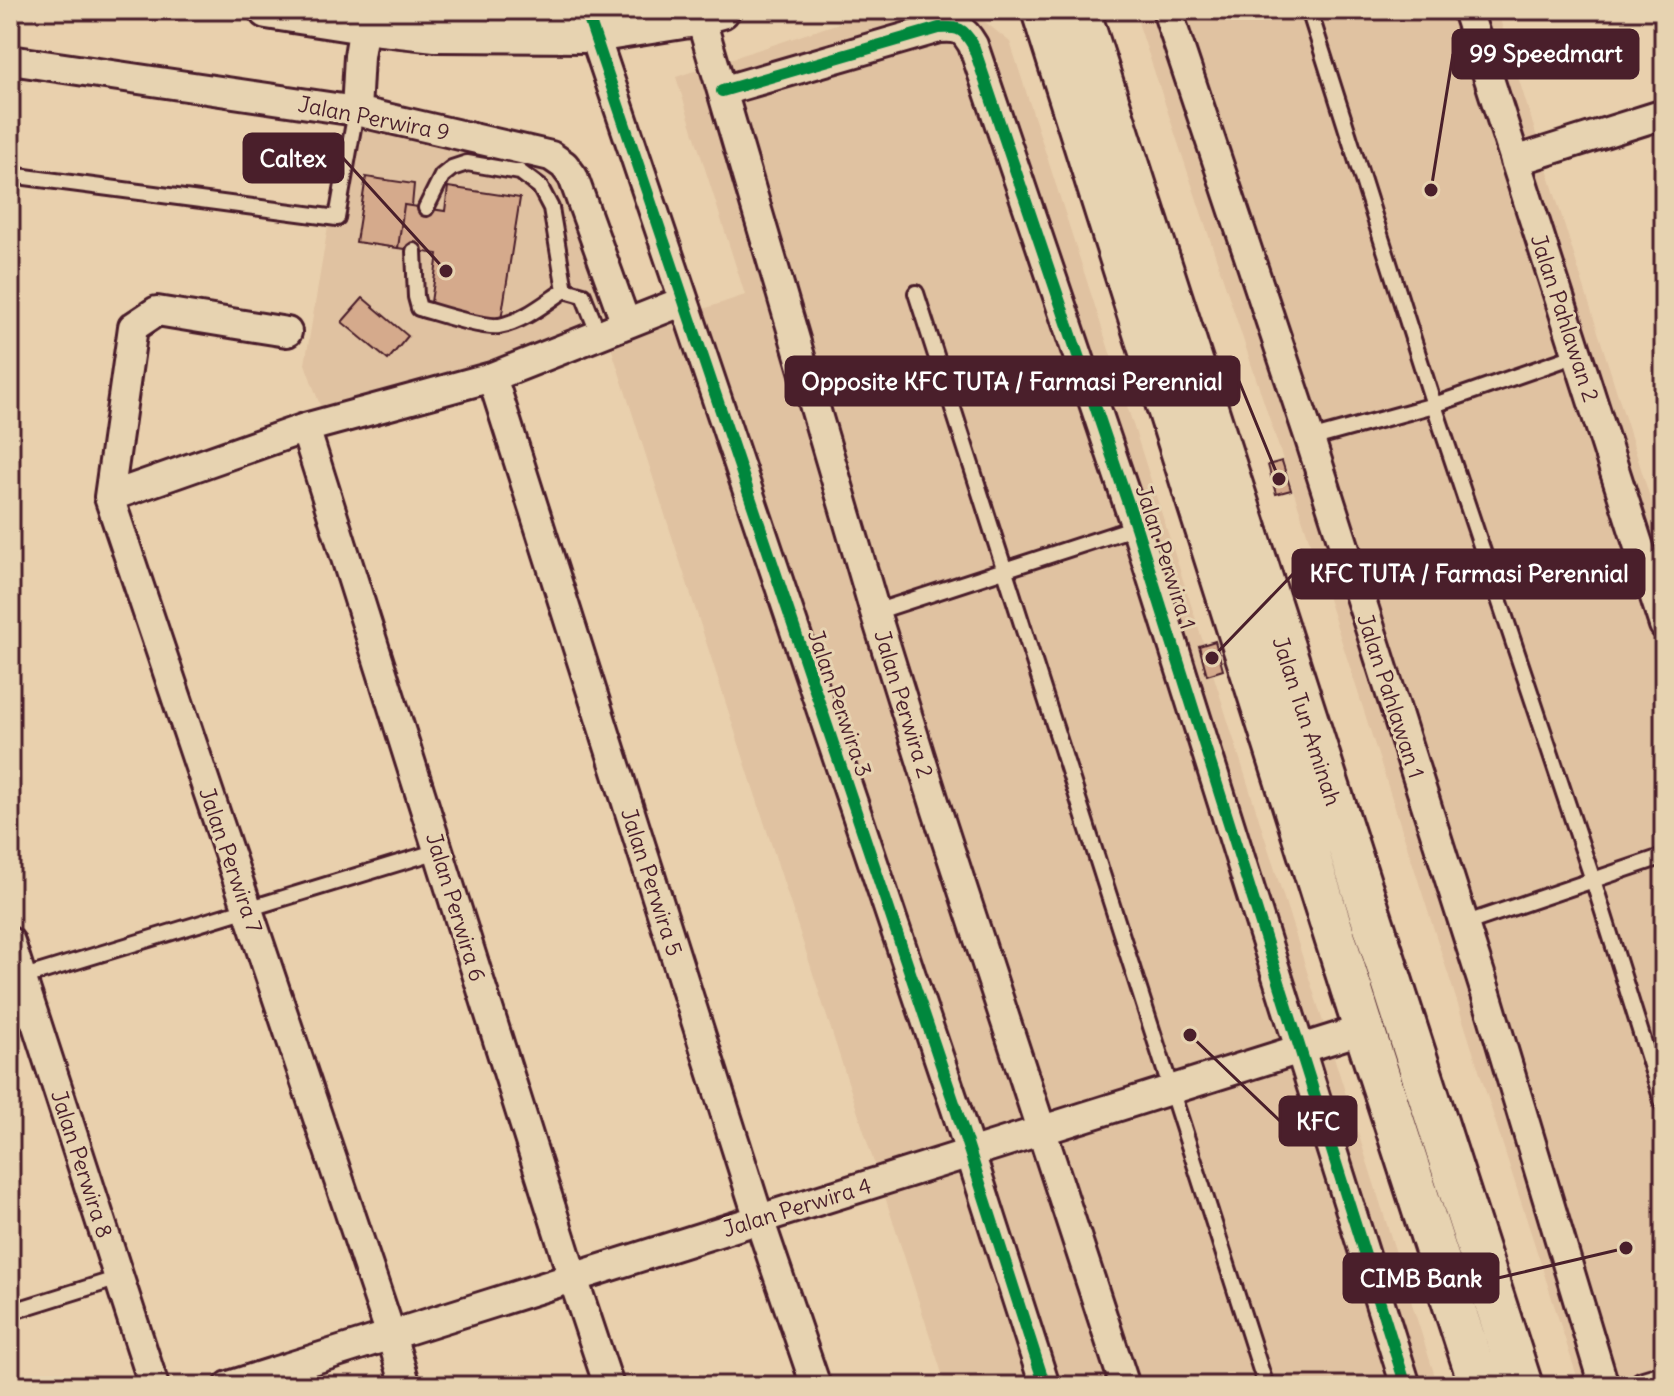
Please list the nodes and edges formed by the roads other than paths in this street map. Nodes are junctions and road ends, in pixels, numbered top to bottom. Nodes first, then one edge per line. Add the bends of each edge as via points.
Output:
1 (267, 10) edge
2 (1022, 10) edge
3 (1042, 10) edge
4 (1079, 10) edge
5 (1092, 10) edge
6 (1167, 10) edge
7 (1309, 10) edge
8 (1467, 10) edge
9 (713, 12) edge
10 (590, 22) edge
11 (364, 25) junction
12 (1092, 53) junction
13 (10, 60) edge
14 (1066, 86) junction
15 (731, 88) junction
16 (356, 111) junction
17 (1664, 114) edge
18 (1515, 161) junction
19 (10, 175) edge
20 (426, 208) dead end
21 (414, 251) dead end
22 (565, 290) junction
23 (916, 293) dead end
24 (684, 301) junction
25 (626, 324) junction
26 (287, 332) dead end
27 (599, 335) junction
28 (1577, 355) junction
29 (492, 377) junction
30 (1434, 405) junction
31 (305, 428) junction
32 (1310, 439) junction
33 (109, 497) junction
34 (1136, 527) junction
35 (1005, 570) junction
36 (875, 612) junction
37 (1664, 625) edge
38 (438, 851) junction
39 (1664, 856) edge
40 (1593, 880) junction
41 (247, 908) junction
42 (1464, 924) junction
43 (10, 942) edge
44 (21, 978) junction
45 (22, 1019) edge
46 (1364, 1029) junction
47 (1300, 1049) junction
48 (1171, 1090) junction
49 (1664, 1107) edge
50 (1043, 1130) junction
51 (970, 1153) junction
52 (759, 1219) junction
53 (119, 1278) junction
54 (573, 1278) junction
55 (10, 1312) edge
56 (391, 1335) junction
57 (1664, 1380) edge
58 (154, 1386) edge
59 (229, 1386) edge
60 (406, 1386) edge
61 (609, 1386) edge
62 (816, 1386) edge
63 (1045, 1386) edge
64 (1125, 1386) edge
65 (1266, 1386) edge
66 (1406, 1386) edge
67 (1480, 1386) edge
68 (1522, 1386) edge
69 (1604, 1386) edge
70 (1644, 1386) edge

1 - 11 street
2 - 14 main road
3 - 14 main road, Jalan Tun Aminah
4 - 12 main road, Jalan Tun Aminah
5 - 12 main road
6 - 32 street, Jalan Pahlawan 1
7 - 30 lane
8 - 18 street, Jalan Pahlawan 2
9 - 10 street
9 - 15 street, Jalan Perwira 2
10 - 11 street via 436,33
10 - 24 street, Jalan Perwira 3
11 - 16 street
12 - 68 main road, Jalan Tun Aminah
13 - 16 street, Jalan Perwira 9
14 - 46 main road, Jalan Tun Aminah
15 - 34 street, Jalan Perwira 1 via 939,28 956,27 966,33
15 - 36 street, Jalan Perwira 2
16 - 19 lane via 337,218
16 - 25 street, Jalan Perwira 9 via 551,156 564,165 573,177
17 - 18 street
18 - 28 street, Jalan Pahlawan 2
20 - 22 lane via 442,176 452,168 467,163 520,172 540,187 551,208
21 - 22 lane via 419,308 457,319 497,326 529,315
22 - 27 lane via 583,295
23 - 35 lane
24 - 25 street
24 - 51 street, Jalan Perwira 3
25 - 27 street
26 - 33 street, Jalan Perwira 7 via 157,311 133,327
27 - 29 street
28 - 30 lane
28 - 37 street, Jalan Pahlawan 2
29 - 31 street
29 - 52 street, Jalan Perwira 5
30 - 32 lane
30 - 40 lane
31 - 33 street
31 - 38 street, Jalan Perwira 6
32 - 42 street, Jalan Pahlawan 1
33 - 41 street, Jalan Perwira 7
34 - 35 lane
34 - 47 street, Jalan Perwira 1
35 - 36 lane
35 - 48 lane
36 - 50 street, Jalan Perwira 2
38 - 41 lane
38 - 54 street, Jalan Perwira 6
39 - 40 lane
40 - 42 lane
40 - 49 lane
41 - 44 lane
41 - 56 street, Jalan Perwira 7
42 - 69 street, Jalan Pahlawan 1
43 - 44 street, Jalan Perwira 8
44 - 45 street, Jalan Perwira 8
45 - 53 street, Jalan Perwira 8
46 - 47 street, Jalan Perwira 4
46 - 67 main road, Jalan Tun Aminah
47 - 48 street, Jalan Perwira 4
47 - 66 street, Jalan Perwira 1
48 - 50 street, Jalan Perwira 4
48 - 65 lane
50 - 51 street, Jalan Perwira 4
50 - 64 street, Jalan Perwira 2
51 - 52 street, Jalan Perwira 4
51 - 63 street, Jalan Perwira 3
52 - 54 street, Jalan Perwira 4
52 - 62 street, Jalan Perwira 5
53 - 55 lane
53 - 58 street, Jalan Perwira 8
54 - 56 street, Jalan Perwira 4
54 - 61 street, Jalan Perwira 6
56 - 59 street, Jalan Perwira 4
56 - 60 street, Jalan Perwira 7
57 - 70 street

